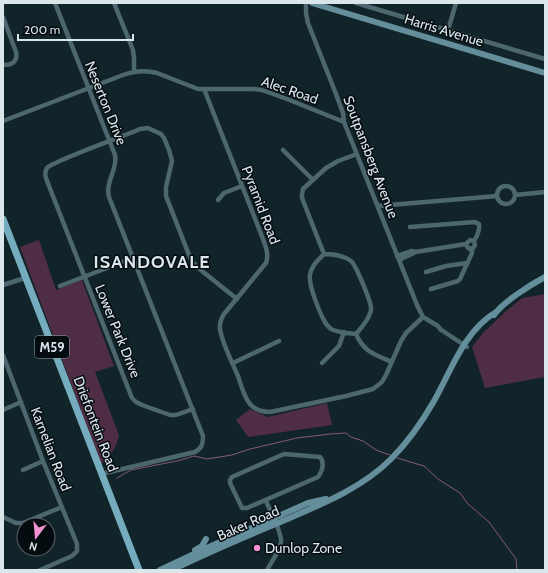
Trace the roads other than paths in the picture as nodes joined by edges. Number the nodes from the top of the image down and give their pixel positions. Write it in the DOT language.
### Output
graph roads {
  1 [pos="55,3"];
  2 [pos="114,3"];
  3 [pos="306,3"];
  4 [pos="312,3"];
  5 [pos="356,3"];
  6 [pos="456,3"];
  7 [pos="3,18"];
  8 [pos="448,30"];
  9 [pos="545,59"];
  10 [pos="3,65"];
  11 [pos="134,72"];
  12 [pos="545,73"];
  13 [pos="89,88"];
  14 [pos="204,90"];
  15 [pos="3,122"];
  16 [pos="344,122"];
  17 [pos="110,141"];
  18 [pos="283,150"];
  19 [pos="357,154"];
  20 [pos="313,180"];
  21 [pos="242,186"];
  22 [pos="545,192"];
  23 [pos="515,195"];
  24 [pos="497,196"];
  25 [pos="218,200"];
  26 [pos="378,206"];
  27 [pos="3,219"];
  28 [pos="410,227"];
  29 [pos="474,241"];
  30 [pos="466,244"];
  31 [pos="472,248"];
  32 [pos="324,254"];
  33 [pos="133,258"];
  34 [pos="398,258"];
  35 [pos="467,263"];
  36 [pos="426,272"];
  37 [pos="84,277"];
  38 [pos="545,277"];
  39 [pos="25,278"];
  40 [pos="3,285"];
  41 [pos="60,286"];
  42 [pos="431,289"];
  43 [pos="237,299"];
  44 [pos="424,317"];
  45 [pos="344,332"];
  46 [pos="356,334"];
  47 [pos="279,341"];
  48 [pos="465,346"];
  49 [pos="3,355"];
  50 [pos="392,362"];
  51 [pos="233,363"];
  52 [pos="322,363"];
  53 [pos="21,402"];
  54 [pos="193,409"];
  55 [pos="3,410"];
  56 [pos="43,461"];
  57 [pos="23,470"];
  58 [pos="101,474"];
  59 [pos="266,501"];
  60 [pos="62,507"];
  61 [pos="3,518"];
  62 [pos="275,521"];
  63 [pos="206,539"];
  64 [pos="179,561"];
  65 [pos="140,568"];
  66 [pos="40,570"];
  67 [pos="160,570"];
  68 [pos="172,570"];
  69 [pos="267,570"];
  1 -- 13 [label="street, Neserton Drive"];
  2 -- 11 [label="street"];
  3 -- 16 [label="street, Soutpansberg Avenue"];
  4 -- 12 [label="main road, Harris Avenue"];
  5 -- 8 [label="street"];
  6 -- 8 [label="street"];
  7 -- 10 [label="street"];
  8 -- 9 [label="street"];
  11 -- 13 [label="street"];
  11 -- 14 [label="street"];
  13 -- 15 [label="street"];
  13 -- 17 [label="street, Neserton Drive"];
  14 -- 16 [label="street, Alec Road"];
  14 -- 21 [label="street, Pyramid Road"];
  16 -- 19 [label="street, Soutpansberg Avenue"];
  17 -- 33 [label="street, Neserton Drive"];
  17 -- 37 [label="street, Lower Park Drive"];
  17 -- 43 [label="street"];
  18 -- 20 [label="street"];
  19 -- 20 [label="street"];
  19 -- 26 [label="street, Soutpansberg Avenue"];
  20 -- 32 [label="street"];
  21 -- 25 [label="street"];
  21 -- 43 [label="street, Pyramid Road"];
  22 -- 23 [label="street"];
  23 -- 24 [label="street"];
  23 -- 24 [label="street"];
  24 -- 26 [label="street"];
  26 -- 34 [label="street, Soutpansberg Avenue"];
  27 -- 39 [label="main road, Driefontein Road / M59"];
  28 -- 29 [label="street"];
  29 -- 30 [label="street"];
  29 -- 31 [label="street"];
  30 -- 31 [label="street"];
  30 -- 34 [label="street"];
  31 -- 35 [label="street"];
  32 -- 45 [label="street"];
  32 -- 46 [label="street"];
  33 -- 37 [label="street"];
  33 -- 54 [label="street, Neserton Drive"];
  34 -- 44 [label="street, Soutpansberg Avenue"];
  35 -- 36 [label="street"];
  35 -- 42 [label="street"];
  37 -- 41 [label="street"];
  37 -- 54 [label="street, Lower Park Drive"];
  38 -- 48 [label="main road, Baker Road"];
  39 -- 40 [label="street"];
  39 -- 58 [label="main road, Driefontein Road / M59"];
  43 -- 51 [label="street, Pyramid Road"];
  44 -- 48 [label="street"];
  44 -- 50 [label="street, Pyramid Road"];
  45 -- 46 [label="street"];
  45 -- 52 [label="street"];
  46 -- 50 [label="street"];
  47 -- 51 [label="street"];
  48 -- 62 [label="main road, Baker Road"];
  49 -- 53 [label="street, Karnelian Road"];
  50 -- 51 [label="street, Pyramid Road"];
  53 -- 55 [label="street"];
  53 -- 56 [label="street, Karnelian Road"];
  54 -- 58 [label="street, Neserton Drive"];
  56 -- 57 [label="street"];
  56 -- 60 [label="street, Karnelian Road"];
  58 -- 65 [label="main road, Driefontein Road / M59"];
  59 -- 59 [label="street"];
  59 -- 62 [label="street, Baker Road"];
  60 -- 61 [label="street"];
  60 -- 66 [label="street, Karnelian Road"];
  62 -- 64 [label="main road, Baker Road"];
  62 -- 68 [label="main road, Baker Road"];
  62 -- 69 [label="street"];
  63 -- 64 [label="main road"];
  64 -- 67 [label="main road, Baker Road"];
}
